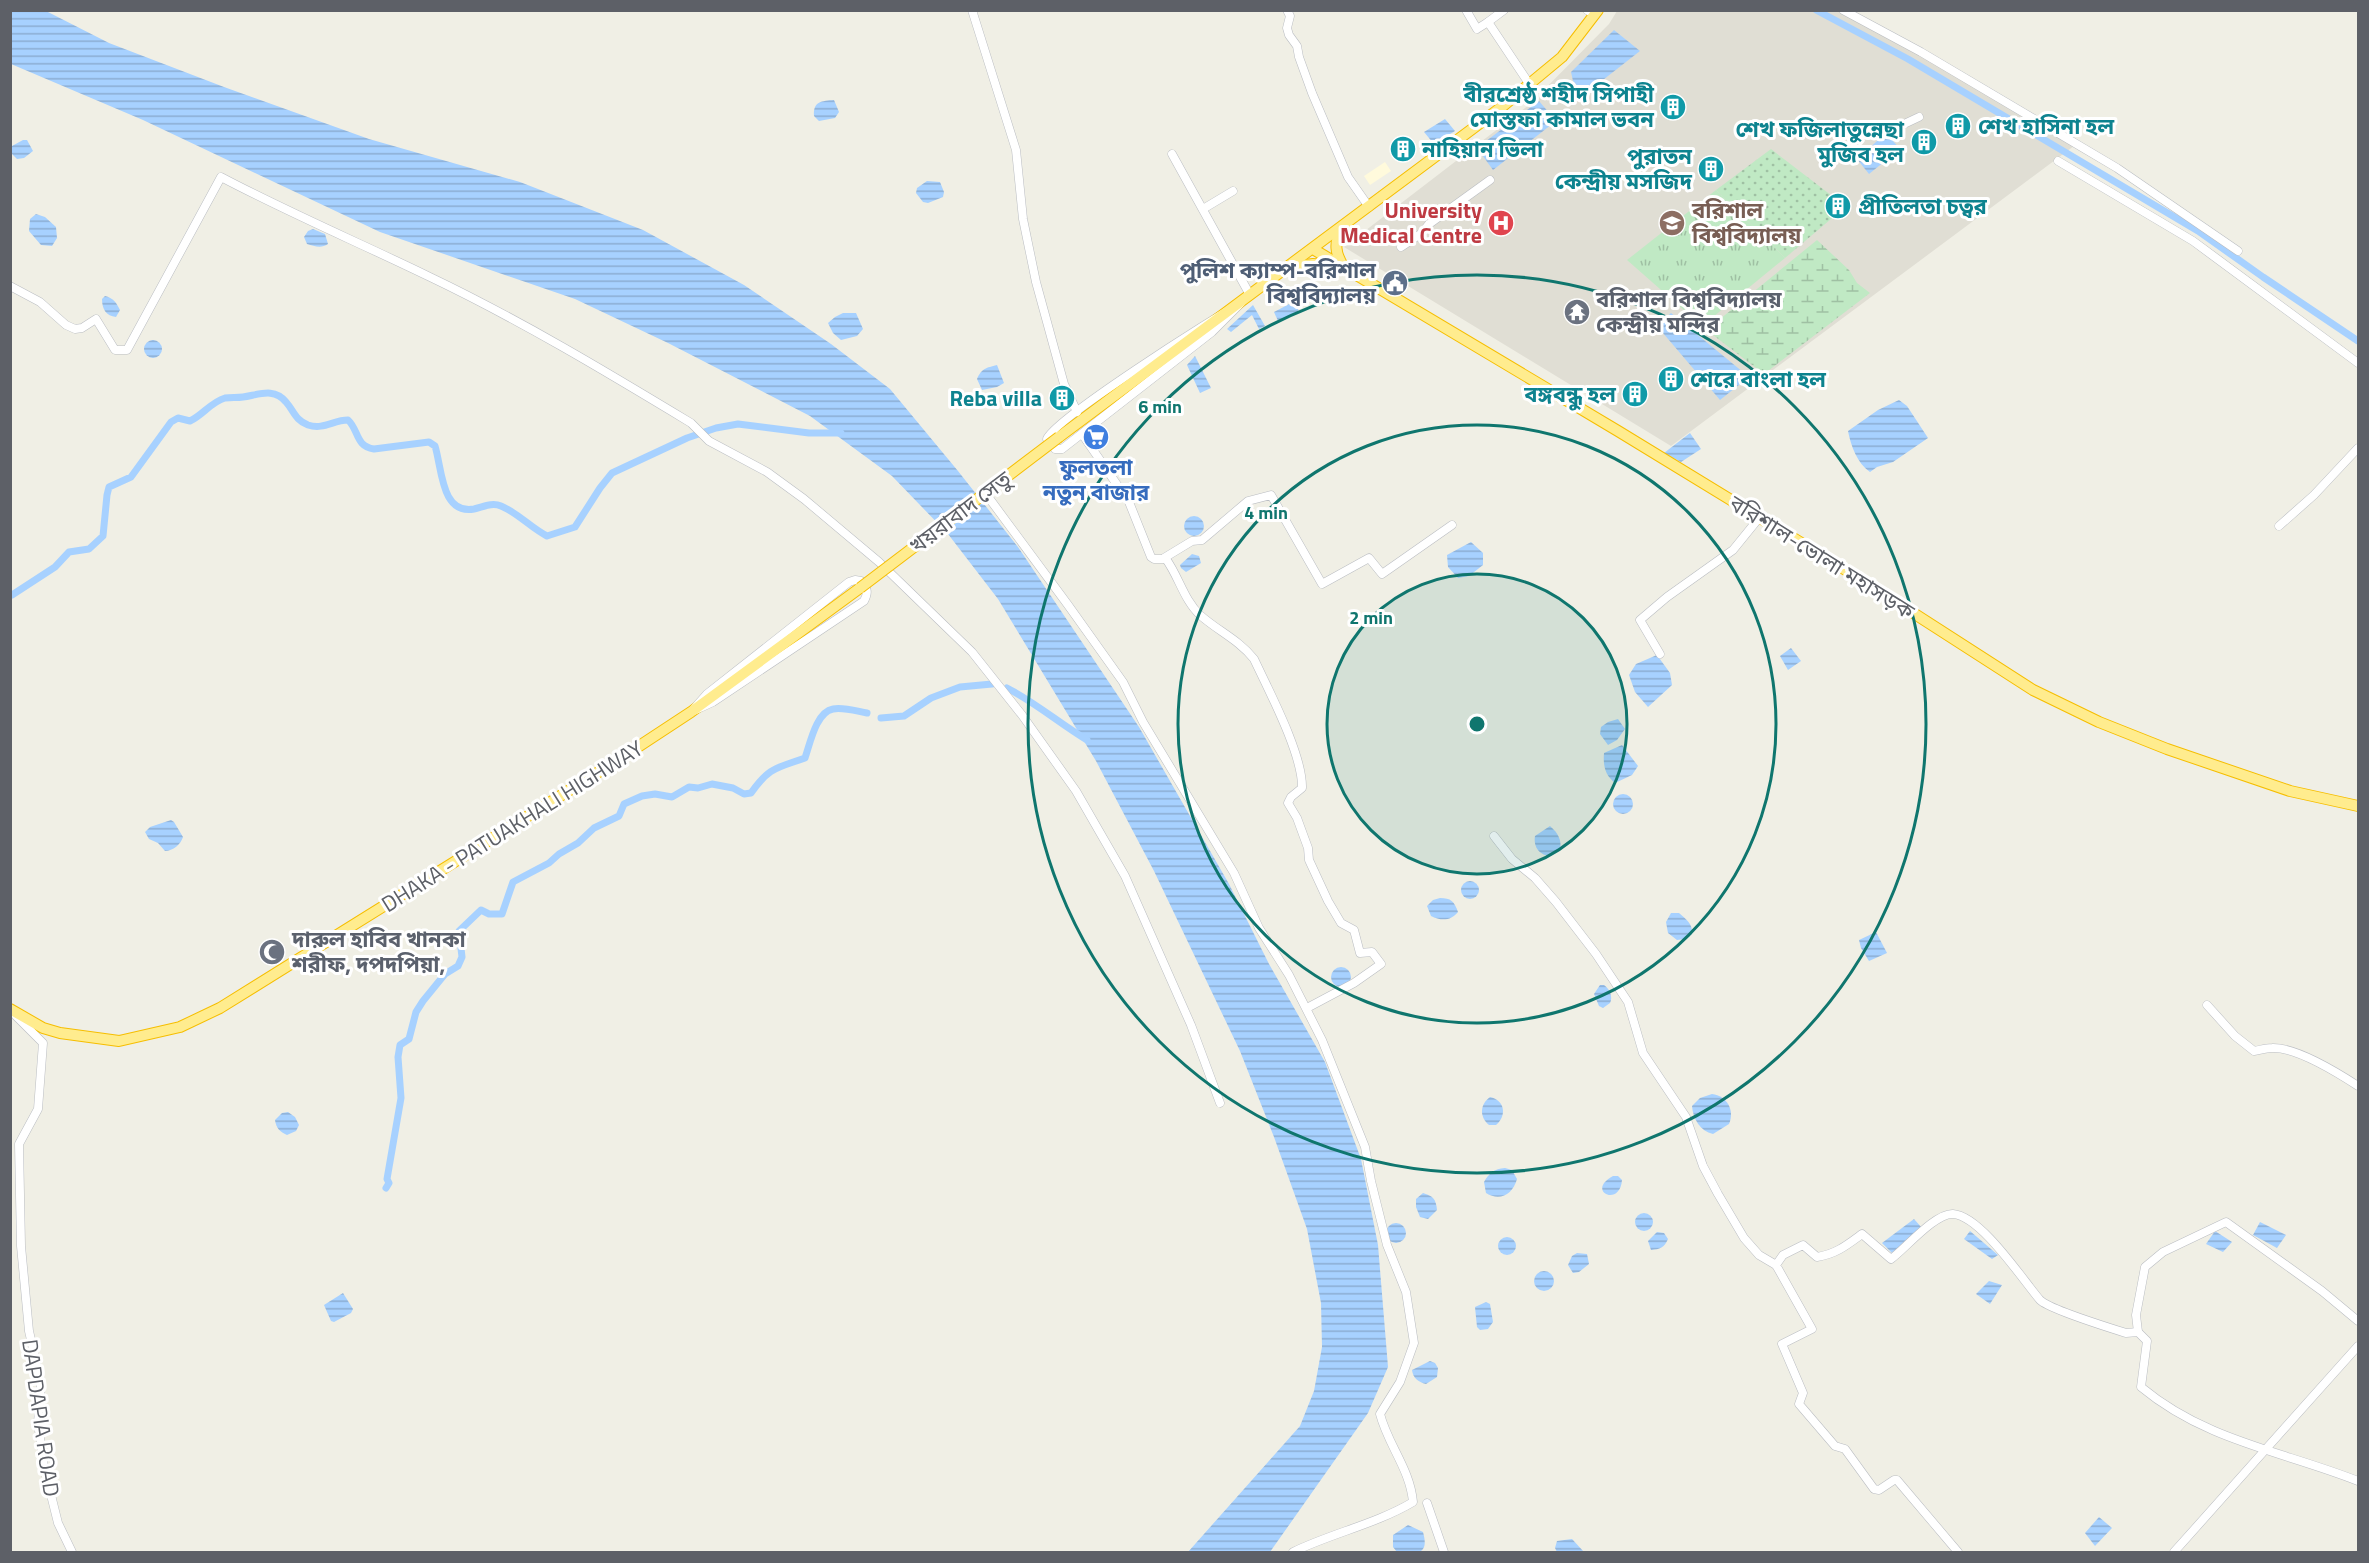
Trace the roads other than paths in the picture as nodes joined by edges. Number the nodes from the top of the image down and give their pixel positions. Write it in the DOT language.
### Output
graph roads {
  1 [pos="972,10"];
  2 [pos="1287,10"];
  3 [pos="1466,10"];
  4 [pos="1504,10"];
  5 [pos="1843,10"];
  6 [pos="1593,12"];
  7 [pos="1488,22"];
  8 [pos="1530,85"];
  9 [pos="1919,117"];
  10 [pos="1902,125"];
  11 [pos="1172,154"];
  12 [pos="2058,161"];
  13 [pos="1490,180"];
  14 [pos="1233,191"];
  15 [pos="1369,207"];
  16 [pos="1203,210"];
  17 [pos="1342,227"];
  18 [pos="1401,247"];
  19 [pos="1313,249"];
  20 [pos="2238,251"];
  21 [pos="1290,267"];
  22 [pos="1344,267"];
  23 [pos="10,286"];
  24 [pos="1246,299"];
  25 [pos="2358,363"];
  26 [pos="1077,412"];
  27 [pos="1082,434"];
  28 [pos="2358,448"];
  29 [pos="989,498"];
  30 [pos="1759,518"];
  31 [pos="1452,525"];
  32 [pos="2278,526"];
  33 [pos="1164,558"];
  34 [pos="860,588"];
  35 [pos="1660,654"];
  36 [pos="691,712"];
  37 [pos="2358,806"];
  38 [pos="1494,836"];
  39 [pos="2207,1005"];
  40 [pos="1307,1008"];
  41 [pos="10,1010"];
  42 [pos="2358,1086"];
  43 [pos="1220,1104"];
  44 [pos="1776,1265"];
  45 [pos="2358,1321"];
  46 [pos="2138,1332"];
  47 [pos="2358,1347"];
  48 [pos="2267,1449"];
  49 [pos="2358,1481"];
  50 [pos="1427,1503"];
  51 [pos="72,1552"];
  52 [pos="1293,1552"];
  53 [pos="1444,1552"];
  54 [pos="1958,1552"];
  55 [pos="2174,1552"];
  1 -- 26 [label="street"];
  2 -- 15 [label="street"];
  3 -- 7 [label="street"];
  4 -- 7 [label="street"];
  5 -- 20 [label="street"];
  6 -- 8 [label="highway"];
  7 -- 8 [label="street"];
  8 -- 15 [label="highway"];
  9 -- 10 [label="street"];
  11 -- 16 [label="street"];
  12 -- 25 [label="street"];
  13 -- 18 [label="street"];
  14 -- 16 [label="street"];
  15 -- 17 [label="highway"];
  16 -- 24 [label="street"];
  17 -- 19 [label="highway"];
  17 -- 22 [label="highway"];
  19 -- 21 [label="highway"];
  19 -- 22 [label="highway, বরিশাল-ভোলা মহাসড়ক"];
  21 -- 22 [label="highway"];
  21 -- 24 [label="highway"];
  22 -- 30 [label="highway, বরিশাল-ভোলা মহাসড়ক"];
  23 -- 43 [label="street"];
  24 -- 26 [label="street"];
  24 -- 27 [label="street"];
  24 -- 34 [label="highway, খয়রাবাদ সেতু, bridge"];
  26 -- 27 [label="street"];
  27 -- 33 [label="street"];
  28 -- 32 [label="street"];
  29 -- 40 [label="street"];
  30 -- 35 [label="street"];
  30 -- 37 [label="highway, বরিশাল-ভোলা মহাসড়ক"];
  31 -- 33 [label="street"];
  33 -- 40 [label="street"];
  34 -- 36 [label="highway, DHAKA - PATUAKHALI HIGHWAY"];
  36 -- 36 [label="street"];
  36 -- 41 [label="highway, DHAKA - PATUAKHALI HIGHWAY"];
  38 -- 44 [label="street"];
  39 -- 42 [label="street"];
  40 -- 52 [label="street"];
  41 -- 51 [label="street, DAPDAPIA ROAD"];
  44 -- 46 [label="street"];
  44 -- 54 [label="street"];
  45 -- 46 [label="street"];
  46 -- 48 [label="street"];
  47 -- 48 [label="street"];
  48 -- 49 [label="street"];
  48 -- 55 [label="street"];
  50 -- 53 [label="street"];
}
